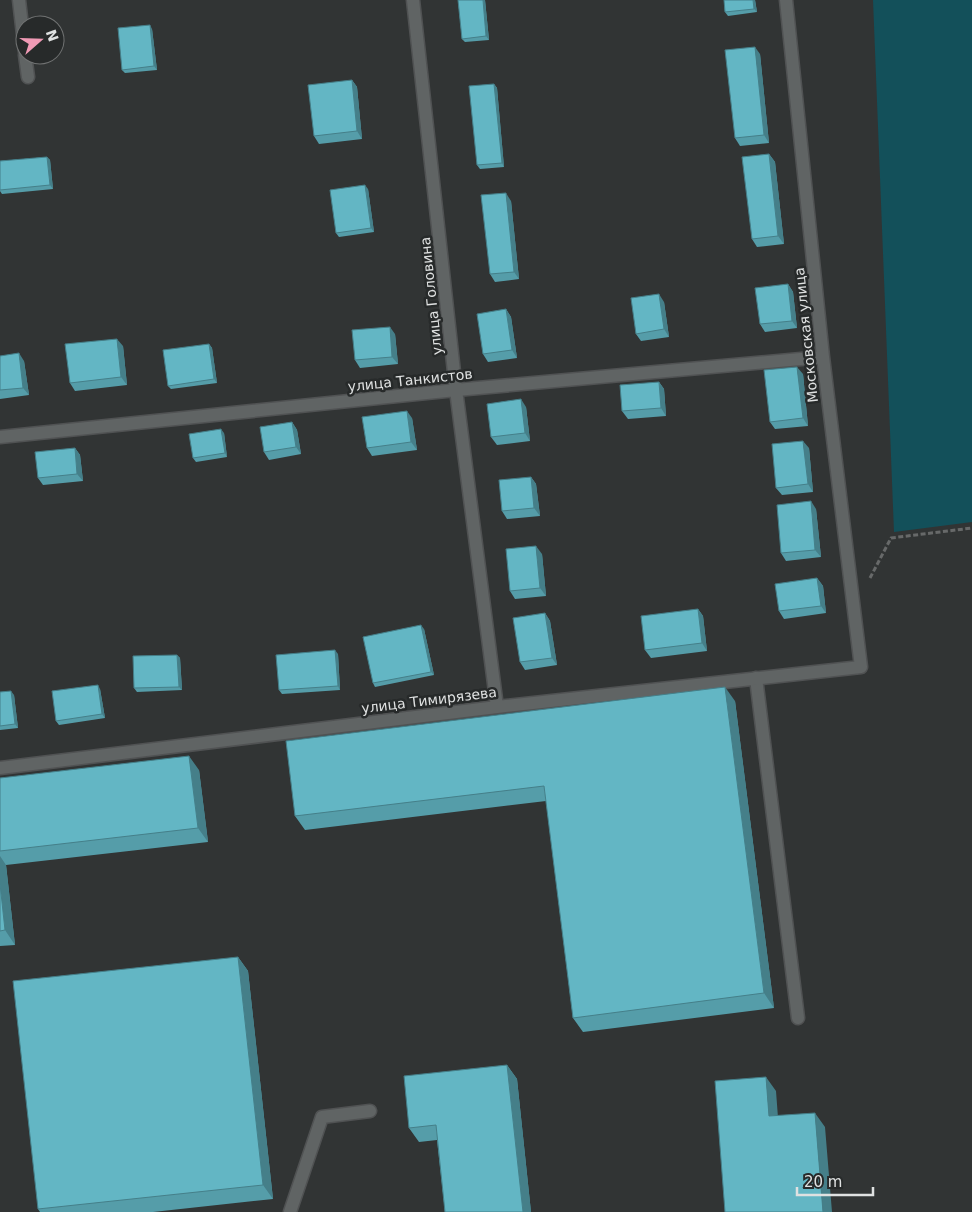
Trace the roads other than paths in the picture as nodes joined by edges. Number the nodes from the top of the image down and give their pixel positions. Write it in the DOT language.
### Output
graph roads {
  1 [pos="19,0"];
  2 [pos="413,0"];
  3 [pos="786,0"];
  4 [pos="21,15"];
  5 [pos="26,65"];
  6 [pos="28,77"];
  7 [pos="823,357"];
  8 [pos="456,390"];
  9 [pos="0,437"];
  10 [pos="861,667"];
  11 [pos="756,678"];
  12 [pos="497,707"];
  13 [pos="0,768"];
  14 [pos="798,1018"];
  15 [pos="370,1111"];
  16 [pos="290,1212"];
  1 -- 4 [label="street"];
  2 -- 8 [label="street, улица Головина"];
  3 -- 7 [label="street, Московская улица"];
  5 -- 6 [label="street"];
  7 -- 8 [label="street, улица Танкистов"];
  7 -- 10 [label="street, Московская улица"];
  8 -- 9 [label="street, улица Танкистов"];
  8 -- 12 [label="street, улица Головина"];
  10 -- 11 [label="street, улица Тимирязева"];
  11 -- 12 [label="street, улица Тимирязева"];
  11 -- 14 [label="street"];
  12 -- 13 [label="street, улица Тимирязева"];
  15 -- 16 [label="street"];
}
